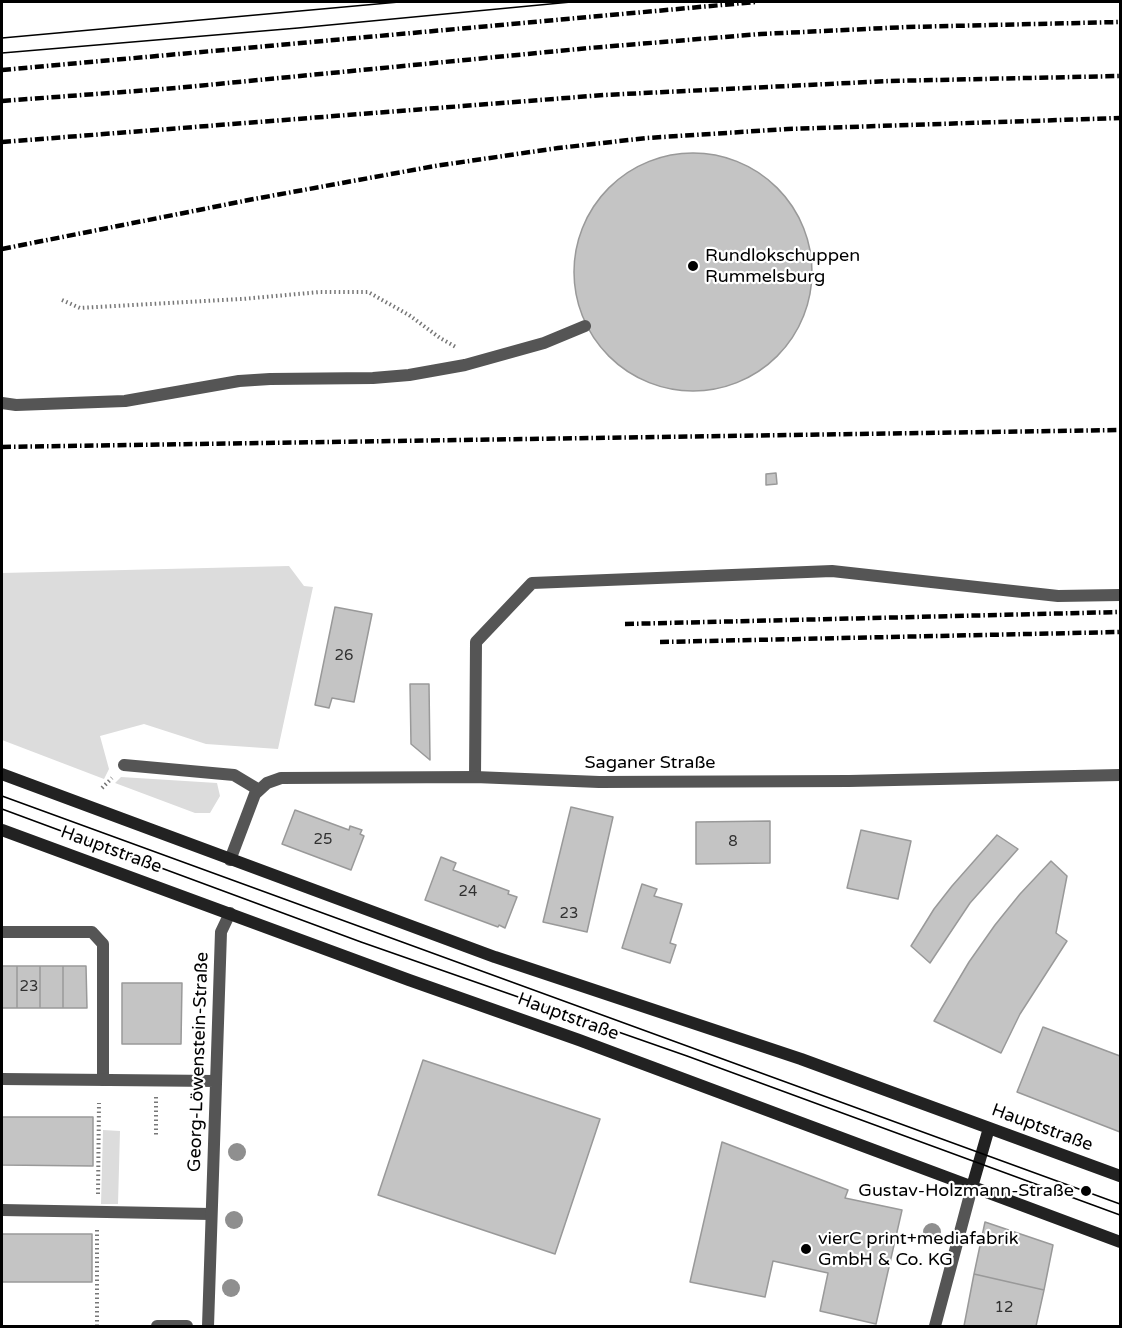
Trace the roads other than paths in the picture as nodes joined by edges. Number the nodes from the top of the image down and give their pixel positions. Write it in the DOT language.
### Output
graph roads {
  1 [pos="585,327"];
  2 [pos="2,403"];
  3 [pos="1120,595"];
  4 [pos="124,765"];
  5 [pos="2,774"];
  6 [pos="1120,775"];
  7 [pos="475,777"];
  8 [pos="259,790"];
  9 [pos="2,830"];
  10 [pos="230,860"];
  11 [pos="230,913"];
  12 [pos="2,932"];
  13 [pos="2,1079"];
  14 [pos="103,1080"];
  15 [pos="216,1081"];
  16 [pos="989,1128"];
  17 [pos="1120,1176"];
  18 [pos="972,1187"];
  19 [pos="2,1210"];
  20 [pos="211,1214"];
  21 [pos="1120,1242"];
  22 [pos="157,1326"];
  23 [pos="187,1326"];
  24 [pos="208,1326"];
  25 [pos="935,1326"];
  1 -- 2 [label="street"];
  3 -- 7 [label="street"];
  4 -- 8 [label="street"];
  5 -- 10 [label="main road, Hauptstraße"];
  6 -- 7 [label="street, Saganer Straße"];
  7 -- 8 [label="street, Saganer Straße"];
  8 -- 10 [label="street"];
  9 -- 11 [label="main road, Hauptstraße"];
  10 -- 16 [label="main road, Hauptstraße"];
  11 -- 15 [label="street, Georg-Löwenstein-Straße"];
  11 -- 18 [label="main road, Hauptstraße"];
  12 -- 14 [label="street"];
  13 -- 14 [label="street"];
  14 -- 15 [label="street"];
  15 -- 20 [label="street, Georg-Löwenstein-Straße"];
  16 -- 17 [label="main road, Hauptstraße"];
  16 -- 18 [label="main road"];
  18 -- 21 [label="main road, Hauptstraße"];
  18 -- 25 [label="street"];
  19 -- 20 [label="street"];
  20 -- 24 [label="street, Georg-Löwenstein-Straße"];
  22 -- 23 [label="street"];
}
